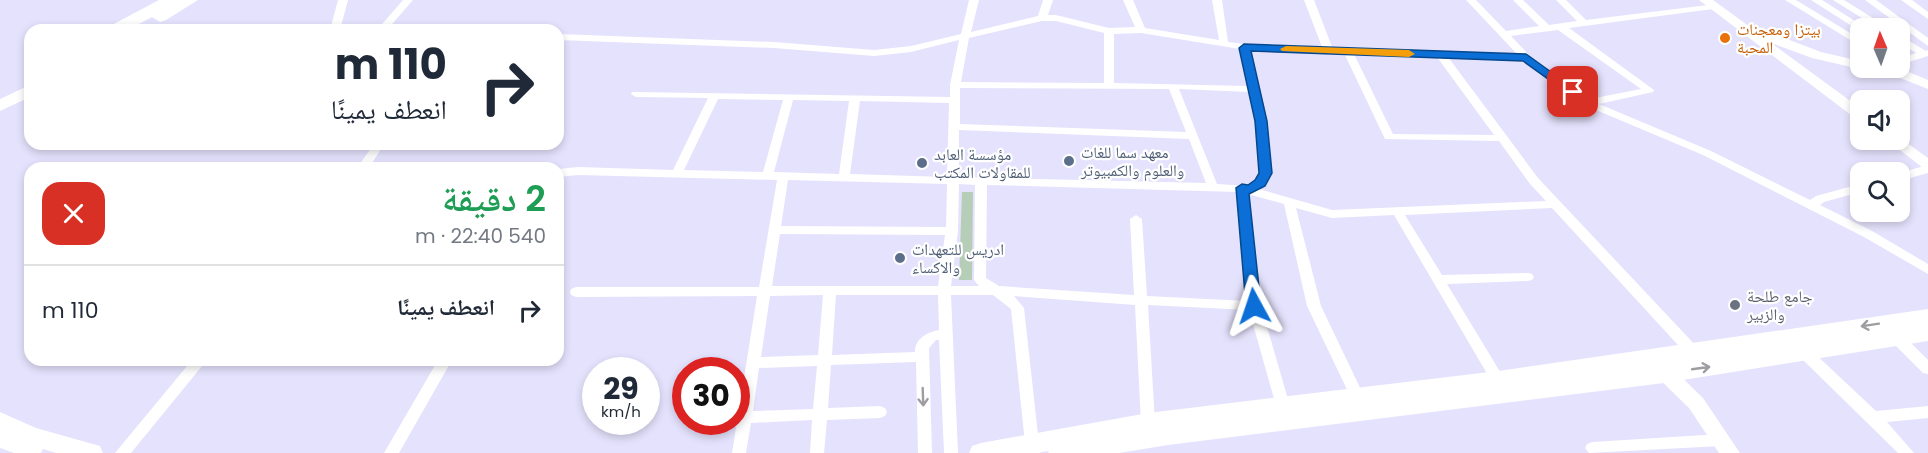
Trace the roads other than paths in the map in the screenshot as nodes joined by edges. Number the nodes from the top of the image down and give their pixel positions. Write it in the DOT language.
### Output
graph roads {
  1 [pos="171,0"];
  2 [pos="190,0"];
  3 [pos="343,0"];
  4 [pos="408,0"];
  5 [pos="974,0"];
  6 [pos="1048,0"];
  7 [pos="1128,0"];
  8 [pos="1217,0"];
  9 [pos="1310,0"];
  10 [pos="1471,0"];
  11 [pos="1518,0"];
  12 [pos="1561,0"];
  13 [pos="1790,0"];
  14 [pos="1816,0"];
  15 [pos="1838,0"];
  16 [pos="1870,0"];
  17 [pos="1906,0"];
  18 [pos="1711,2"];
  19 [pos="1928,15"];
  20 [pos="1042,18"];
  21 [pos="1868,18"];
  22 [pos="1850,21"];
  23 [pos="127,24"];
  24 [pos="147,24"];
  25 [pos="336,24"];
  26 [pos="387,24"];
  27 [pos="1586,24"];
  28 [pos="1561,27"];
  29 [pos="1547,29"];
  30 [pos="1141,30"];
  31 [pos="1109,31"];
  32 [pos="1504,34"];
  33 [pos="966,36"];
  34 [pos="564,37"];
  35 [pos="1850,37"];
  36 [pos="1761,38"];
  37 [pos="1224,44"];
  38 [pos="1928,44"];
  39 [pos="1910,45"];
  40 [pos="1244,48"];
  41 [pos="1328,51"];
  42 [pos="1348,51"];
  43 [pos="1926,54"];
  44 [pos="1441,55"];
  45 [pos="1786,56"];
  46 [pos="1526,57"];
  47 [pos="1910,59"];
  48 [pos="1850,63"];
  49 [pos="1910,76"];
  50 [pos="24,81"];
  51 [pos="955,85"];
  52 [pos="1928,85"];
  53 [pos="1110,86"];
  54 [pos="1173,86"];
  55 [pos="1253,89"];
  56 [pos="24,93"];
  57 [pos="636,94"];
  58 [pos="0,95"];
  59 [pos="714,96"];
  60 [pos="789,97"];
  61 [pos="855,98"];
  62 [pos="1850,99"];
  63 [pos="954,100"];
  64 [pos="1588,103"];
  65 [pos="0,106"];
  66 [pos="1850,107"];
  67 [pos="954,127"];
  68 [pos="1193,136"];
  69 [pos="1502,138"];
  70 [pos="1910,143"];
  71 [pos="1907,150"];
  72 [pos="1928,157"];
  73 [pos="1928,167"];
  74 [pos="564,172"];
  75 [pos="677,173"];
  76 [pos="1910,173"];
  77 [pos="768,175"];
  78 [pos="783,175"];
  79 [pos="844,177"];
  80 [pos="954,179"];
  81 [pos="981,180"];
  82 [pos="1213,187"];
  83 [pos="1246,189"];
  84 [pos="1850,191"];
  85 [pos="1289,201"];
  86 [pos="1556,204"];
  87 [pos="1810,206"];
  88 [pos="1397,211"];
  89 [pos="1136,219"];
  90 [pos="773,230"];
  91 [pos="952,231"];
  92 [pos="1928,270"];
  93 [pos="1528,277"];
  94 [pos="1439,280"];
  95 [pos="944,289"];
  96 [pos="996,290"];
  97 [pos="763,291"];
  98 [pos="830,291"];
  99 [pos="576,292"];
  100 [pos="1141,301"];
  101 [pos="1254,306"];
  102 [pos="1928,317"];
  103 [pos="1928,333"];
  104 [pos="946,334"];
  105 [pos="1897,338"];
  106 [pos="1694,352"];
  107 [pos="1805,353"];
  108 [pos="922,357"];
  109 [pos="824,361"];
  110 [pos="752,363"];
  111 [pos="195,366"];
  112 [pos="442,366"];
  113 [pos="1658,366"];
  114 [pos="1928,369"];
  115 [pos="750,376"];
  116 [pos="1502,387"];
  117 [pos="1357,396"];
  118 [pos="880,412"];
  119 [pos="1285,412"];
  120 [pos="1928,412"];
  121 [pos="820,414"];
  122 [pos="750,417"];
  123 [pos="1875,417"];
  124 [pos="0,422"];
  125 [pos="1148,423"];
  126 [pos="742,435"];
  127 [pos="0,438"];
  128 [pos="1725,447"];
  129 [pos="1032,448"];
  130 [pos="1592,448"];
  131 [pos="43,453"];
  132 [pos="91,453"];
  133 [pos="122,453"];
  134 [pos="392,453"];
  135 [pos="739,453"];
  136 [pos="818,453"];
  137 [pos="925,453"];
  138 [pos="951,453"];
  139 [pos="981,453"];
  140 [pos="1060,453"];
  141 [pos="1907,453"];
  1 -- 23 [label="highway"];
  2 -- 24 [label="highway"];
  3 -- 25 [label="street"];
  4 -- 26 [label="street"];
  5 -- 33 [label="street"];
  6 -- 20 [label="street"];
  7 -- 30 [label="street"];
  8 -- 37 [label="street"];
  9 -- 41 [label="street"];
  10 -- 32 [label="street"];
  11 -- 29 [label="street"];
  12 -- 27 [label="street"];
  13 -- 35 [label="street"];
  14 -- 22 [label="street"];
  15 -- 21 [label="street"];
  16 -- 38 [label="street"];
  17 -- 19 [label="street"];
  18 -- 27 [label="street"];
  18 -- 36 [label="street"];
  20 -- 31 [label="street"];
  20 -- 33 [label="street"];
  27 -- 28 [label="street"];
  28 -- 29 [label="street"];
  28 -- 64 [label="street"];
  29 -- 32 [label="street"];
  30 -- 31 [label="street"];
  30 -- 37 [label="street"];
  31 -- 53 [label="street"];
  32 -- 46 [label="street"];
  33 -- 34 [label="street"];
  33 -- 51 [label="street"];
  36 -- 45 [label="street"];
  36 -- 48 [label="street"];
  37 -- 40 [label="street"];
  39 -- 43 [label="street"];
  40 -- 41 [label="street"];
  40 -- 55 [label="street"];
  41 -- 42 [label="street"];
  42 -- 44 [label="street"];
  42 -- 69 [label="street"];
  43 -- 47 [label="street"];
  44 -- 46 [label="street"];
  44 -- 69 [label="street"];
  45 -- 62 [label="street"];
  45 -- 66 [label="street"];
  46 -- 64 [label="street"];
  49 -- 52 [label="street"];
  50 -- 58 [label="highway"];
  51 -- 53 [label="street"];
  51 -- 63 [label="street"];
  53 -- 54 [label="street"];
  54 -- 55 [label="street"];
  54 -- 68 [label="street"];
  55 -- 83 [label="street"];
  56 -- 65 [label="highway"];
  57 -- 59 [label="street"];
  59 -- 60 [label="street"];
  59 -- 75 [label="street"];
  60 -- 61 [label="street"];
  60 -- 77 [label="street"];
  61 -- 63 [label="street"];
  61 -- 79 [label="street"];
  63 -- 67 [label="street"];
  64 -- 87 [label="street"];
  67 -- 68 [label="street"];
  67 -- 80 [label="street"];
  68 -- 82 [label="street"];
  69 -- 86 [label="street"];
  70 -- 72 [label="street"];
  71 -- 73 [label="street"];
  73 -- 76 [label="street"];
  74 -- 75 [label="street"];
  75 -- 77 [label="street"];
  77 -- 78 [label="street"];
  78 -- 79 [label="street"];
  78 -- 90 [label="street"];
  79 -- 80 [label="street"];
  80 -- 81 [label="street"];
  80 -- 91 [label="street"];
  81 -- 82 [label="street"];
  81 -- 96 [label="street"];
  82 -- 83 [label="street"];
  83 -- 85 [label="street"];
  83 -- 101 [label="street"];
  84 -- 87 [label="street"];
  85 -- 88 [label="street"];
  85 -- 117 [label="street"];
  86 -- 88 [label="street"];
  86 -- 106 [label="street"];
  87 -- 92 [label="street"];
  88 -- 94 [label="street"];
  89 -- 100 [label="street"];
  90 -- 91 [label="street"];
  90 -- 97 [label="street"];
  91 -- 95 [label="street"];
  93 -- 94 [label="street"];
  94 -- 116 [label="street"];
  95 -- 96 [label="street"];
  95 -- 98 [label="street"];
  95 -- 104 [label="street"];
  96 -- 100 [label="street"];
  96 -- 129 [label="street"];
  97 -- 98 [label="street"];
  97 -- 99 [label="street"];
  97 -- 110 [label="street"];
  98 -- 109 [label="street"];
  100 -- 101 [label="street"];
  100 -- 125 [label="street"];
  101 -- 119 [label="street"];
  102 -- 106 [label="main road, one-way"];
  103 -- 105 [label="main road"];
  104 -- 108 [label="street"];
  104 -- 138 [label="street"];
  105 -- 107 [label="main road"];
  105 -- 114 [label="street"];
  106 -- 113 [label="main road"];
  113 -- 107 [label="main road, one-way"];
  107 -- 123 [label="street"];
  108 -- 109 [label="street"];
  108 -- 137 [label="street, one-way"];
  109 -- 110 [label="street"];
  109 -- 121 [label="street"];
  110 -- 115 [label="street"];
  111 -- 133 [label="street"];
  112 -- 134 [label="street"];
  113 -- 116 [label="main road"];
  113 -- 128 [label="street"];
  116 -- 117 [label="main road"];
  116 -- 119 [label="main road"];
  117 -- 119 [label="main road"];
  118 -- 121 [label="street"];
  119 -- 125 [label="main road"];
  119 -- 140 [label="main road"];
  120 -- 123 [label="street"];
  121 -- 122 [label="street"];
  121 -- 136 [label="street"];
  123 -- 141 [label="street"];
  124 -- 132 [label="main road"];
  125 -- 129 [label="main road"];
  126 -- 135 [label="street"];
  127 -- 131 [label="main road"];
  128 -- 130 [label="street"];
  129 -- 139 [label="main road"];
}
